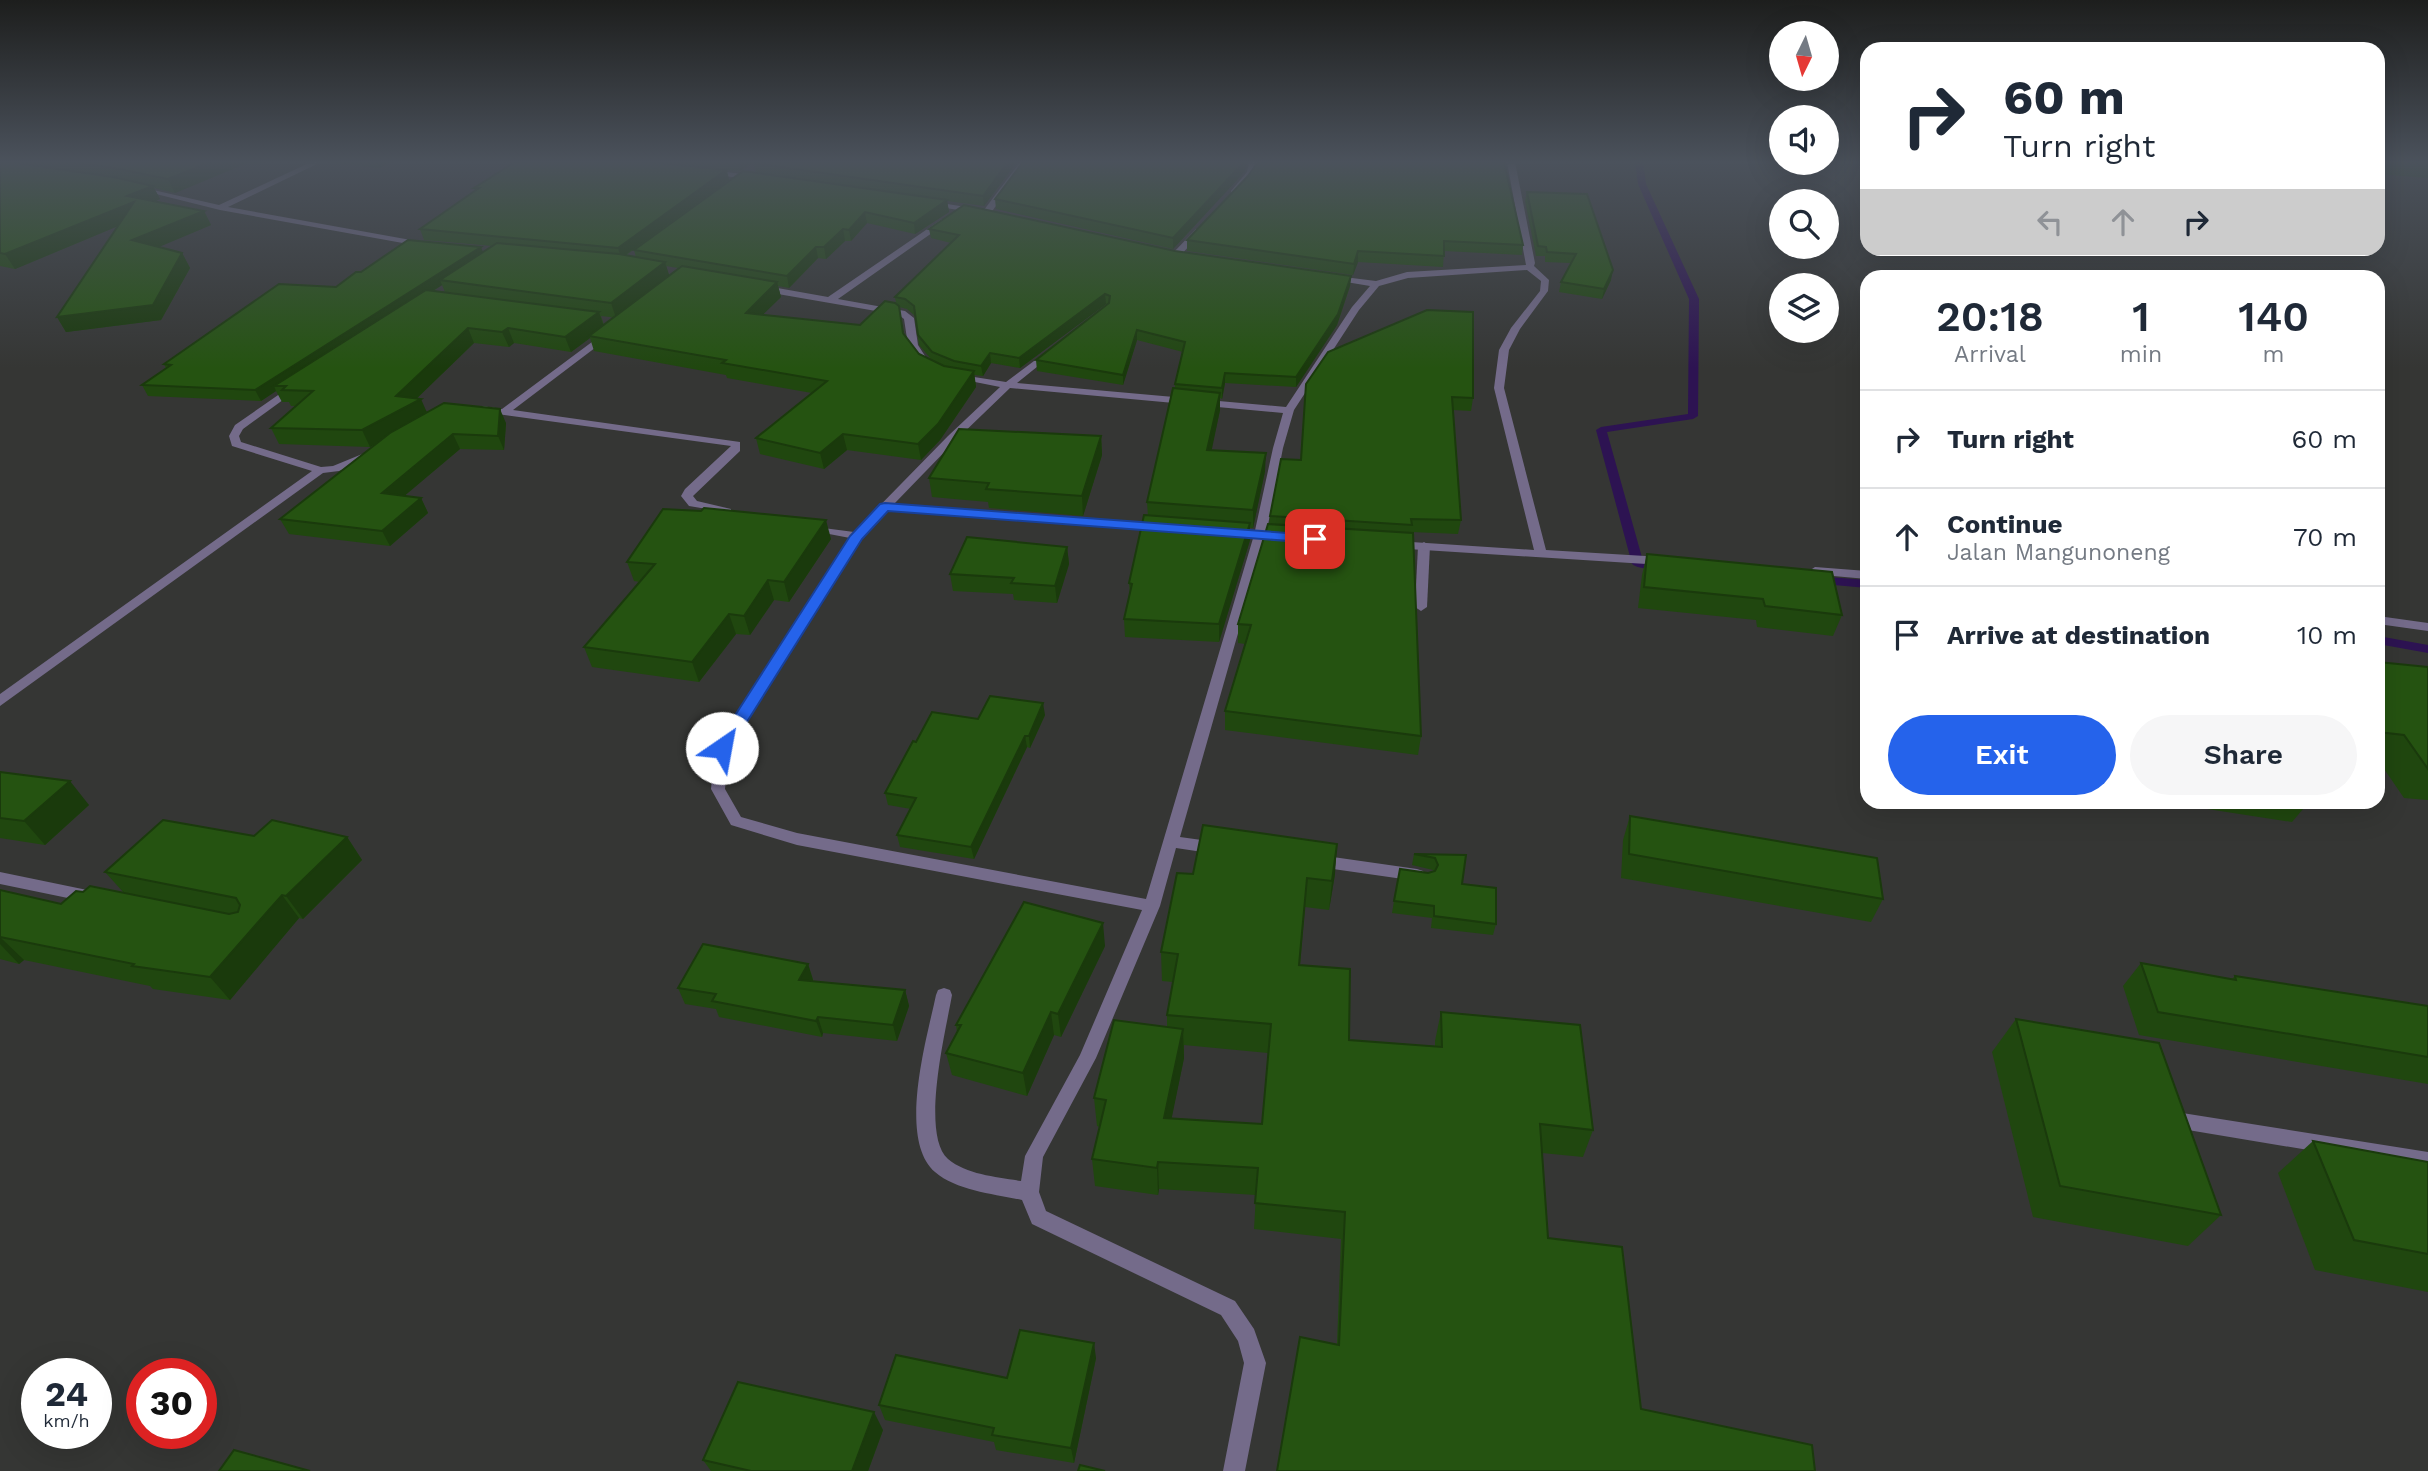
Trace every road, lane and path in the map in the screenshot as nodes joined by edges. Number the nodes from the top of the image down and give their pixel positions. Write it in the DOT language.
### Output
graph roads {
  1 [pos="347,231"];
  2 [pos="931,231"];
  3 [pos="1199,231"];
  4 [pos="1525,231"];
  5 [pos="438,247"];
  6 [pos="1165,253"];
  7 [pos="1176,256"];
  8 [pos="1188,257"];
  9 [pos="1529,267"];
  10 [pos="1325,276"];
  11 [pos="1376,284"];
  12 [pos="750,286"];
  13 [pos="830,300"];
  14 [pos="621,324"];
  15 [pos="1058,346"];
  16 [pos="932,367"];
  17 [pos="948,373"];
  18 [pos="305,380"];
  19 [pos="1008,385"];
  20 [pos="463,407"];
  21 [pos="1289,410"];
  22 [pos="504,412"];
  23 [pos="381,449"];
  24 [pos="320,470"];
  25 [pos="885,507"];
  26 [pos="740,514"];
  27 [pos="805,526"];
  28 [pos="1177,529"];
  29 [pos="857,536"];
  30 [pos="1383,544"];
  31 [pos="1424,547"];
  32 [pos="1541,555"];
  33 [pos="1676,562"];
  34 [pos="1799,570"];
  35 [pos="1860,574"];
  36 [pos="1421,607"];
  37 [pos="2385,621"];
  38 [pos="2428,627"];
  39 [pos="0,701"];
  40 [pos="1172,842"];
  41 [pos="1236,850"];
  42 [pos="1301,859"];
  43 [pos="1426,876"];
  44 [pos="0,878"];
  45 [pos="104,900"];
  46 [pos="1152,906"];
  47 [pos="944,995"];
  48 [pos="2176,1120"];
  49 [pos="2428,1161"];
  50 [pos="1029,1192"];
  51 [pos="1234,1471"];
  1 -- 5 [label="street"];
  2 -- 13 [label="street"];
  3 -- 7 [label="street"];
  4 -- 9 [label="street"];
  6 -- 7 [label="street"];
  7 -- 8 [label="street"];
  9 -- 11 [label="street"];
  9 -- 32 [label="street"];
  10 -- 11 [label="street"];
  11 -- 21 [label="street"];
  12 -- 13 [label="street"];
  13 -- 16 [label="street"];
  14 -- 22 [label="street"];
  15 -- 19 [label="street"];
  17 -- 19 [label="street"];
  18 -- 24 [label="street"];
  19 -- 21 [label="street"];
  19 -- 25 [label="street"];
  20 -- 22 [label="street"];
  21 -- 40 [label="street"];
  22 -- 26 [label="street"];
  23 -- 24 [label="street"];
  24 -- 39 [label="street"];
  25 -- 28 [label="street"];
  25 -- 29 [label="street"];
  27 -- 29 [label="street"];
  29 -- 46 [label="street"];
  30 -- 31 [label="street"];
  31 -- 32 [label="street"];
  31 -- 36 [label="street"];
  32 -- 33 [label="street"];
  34 -- 35 [label="street"];
  37 -- 38 [label="street"];
  40 -- 41 [label="street"];
  40 -- 46 [label="street"];
  42 -- 43 [label="street"];
  44 -- 45 [label="street"];
  46 -- 50 [label="street"];
  47 -- 50 [label="street"];
  48 -- 49 [label="street"];
  50 -- 51 [label="street"];
}
